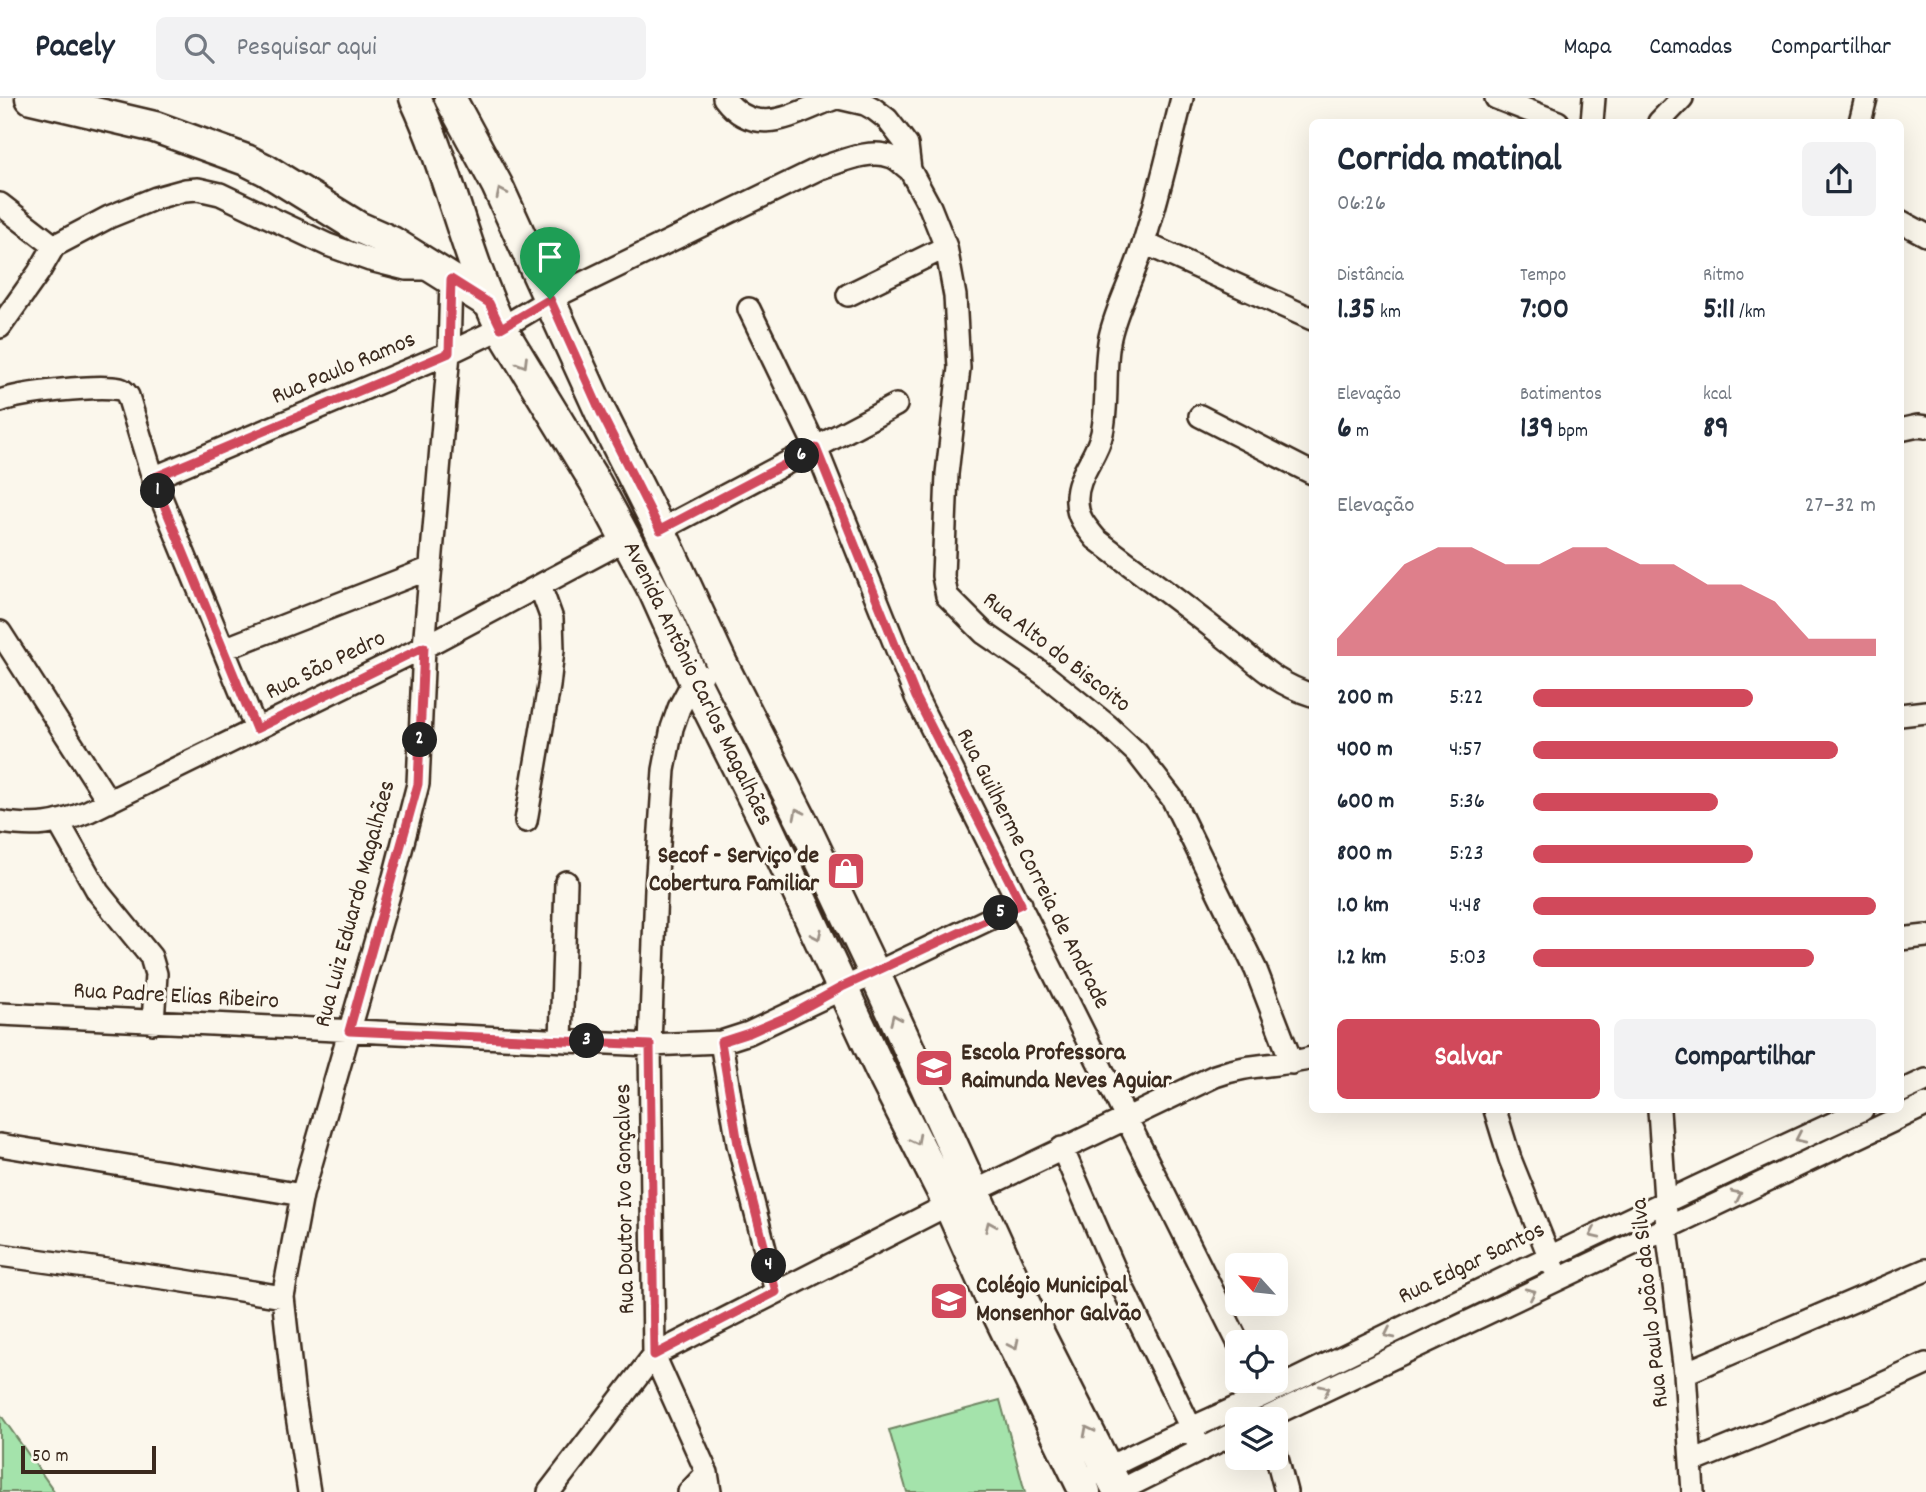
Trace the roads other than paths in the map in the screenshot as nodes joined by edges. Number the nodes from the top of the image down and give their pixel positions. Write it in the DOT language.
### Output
graph roads {
  1 [pos="31,98"];
  2 [pos="115,98"];
  3 [pos="724,98"];
  4 [pos="837,98"];
  5 [pos="1182,98"];
  6 [pos="1496,98"];
  7 [pos="1594,98"];
  8 [pos="1682,98"];
  9 [pos="1866,98"];
  10 [pos="450,99"];
  11 [pos="418,105"];
  12 [pos="1550,119"];
  13 [pos="1592,119"];
  14 [pos="1663,119"];
  15 [pos="1861,119"];
  16 [pos="910,170"];
  17 [pos="0,204"];
  18 [pos="1904,222"];
  19 [pos="1926,235"];
  20 [pos="392,242"];
  21 [pos="1144,243"];
  22 [pos="54,246"];
  23 [pos="946,247"];
  24 [pos="442,274"];
  25 [pos="848,295"];
  26 [pos="550,299"];
  27 [pos="749,309"];
  28 [pos="495,316"];
  29 [pos="1309,318"];
  30 [pos="0,327"];
  31 [pos="449,353"];
  32 [pos="0,401"];
  33 [pos="896,405"];
  34 [pos="1200,416"];
  35 [pos="1926,428"];
  36 [pos="1904,429"];
  37 [pos="816,448"];
  38 [pos="1309,471"];
  39 [pos="153,478"];
  40 [pos="660,530"];
  41 [pos="627,539"];
  42 [pos="430,568"];
  43 [pos="540,586"];
  44 [pos="0,632"];
  45 [pos="424,647"];
  46 [pos="224,649"];
  47 [pos="722,664"];
  48 [pos="694,680"];
  49 [pos="1309,694"];
  50 [pos="1926,712"];
  51 [pos="1904,715"];
  52 [pos="256,729"];
  53 [pos="109,802"];
  54 [pos="526,821"];
  55 [pos="0,822"];
  56 [pos="59,823"];
  57 [pos="566,882"];
  58 [pos="1021,904"];
  59 [pos="1926,936"];
  60 [pos="1904,939"];
  61 [pos="874,972"];
  62 [pos="842,987"];
  63 [pos="0,1014"];
  64 [pos="153,1023"];
  65 [pos="349,1031"];
  66 [pos="561,1040"];
  67 [pos="721,1042"];
  68 [pos="650,1045"];
  69 [pos="1302,1060"];
  70 [pos="1926,1080"];
  71 [pos="1904,1090"];
  72 [pos="1926,1105"];
  73 [pos="1496,1113"];
  74 [pos="1659,1113"];
  75 [pos="1856,1113"];
  76 [pos="1858,1113"];
  77 [pos="1127,1118"];
  78 [pos="1863,1135"];
  79 [pos="0,1145"];
  80 [pos="1062,1148"];
  81 [pos="302,1195"];
  82 [pos="962,1198"];
  83 [pos="1666,1200"];
  84 [pos="1667,1229"];
  85 [pos="0,1255"];
  86 [pos="1549,1255"];
  87 [pos="1926,1270"];
  88 [pos="1559,1280"];
  89 [pos="776,1292"];
  90 [pos="283,1297"];
  91 [pos="1232,1330"];
  92 [pos="654,1355"];
  93 [pos="1926,1364"];
  94 [pos="1685,1373"];
  95 [pos="1288,1375"];
  96 [pos="1251,1393"];
  97 [pos="1288,1408"];
  98 [pos="1191,1428"];
  99 [pos="1225,1438"];
  100 [pos="1202,1449"];
  101 [pos="1692,1462"];
  102 [pos="1280,1470"];
  103 [pos="708,1482"];
  104 [pos="1105,1487"];
  105 [pos="309,1492"];
  106 [pos="549,1492"];
  107 [pos="689,1492"];
  108 [pos="1286,1492"];
  109 [pos="1693,1492"];
  1 -- 20 [label="main road, Avenida Antônio Carlos Magalhães"];
  2 -- 20 [label="main road, Avenida Antônio Carlos Magalhães"];
  3 -- 4 [label="street"];
  4 -- 16 [label="street, Rua Alto do Biscoito"];
  5 -- 21 [label="street"];
  6 -- 12 [label="street"];
  7 -- 13 [label="street"];
  8 -- 14 [label="street"];
  9 -- 15 [label="street"];
  10 -- 11 [label="main road"];
  26 -- 10 [label="main road, Avenida Antônio Carlos Magalhães, one-way"];
  11 -- 28 [label="main road, Avenida Antônio Carlos Magalhães"];
  16 -- 23 [label="street, Rua Alto do Biscoito"];
  16 -- 26 [label="street, Rua Paulo Ramos"];
  17 -- 22 [label="street"];
  18 -- 19 [label="street"];
  20 -- 24 [label="main road, Avenida Antônio Carlos Magalhães"];
  21 -- 29 [label="street"];
  21 -- 49 [label="street"];
  22 -- 24 [label="street"];
  22 -- 30 [label="street"];
  23 -- 25 [label="street"];
  23 -- 69 [label="street, Rua Alto do Biscoito"];
  24 -- 28 [label="main road, Avenida Antônio Carlos Magalhães"];
  24 -- 31 [label="street, Rua Luiz Eduardo Magalhães"];
  26 -- 28 [label="street, Rua Paulo Ramos"];
  26 -- 40 [label="main road, Avenida Antônio Carlos Magalhães"];
  27 -- 37 [label="street, Rua Guilherme Correia de Andrade"];
  28 -- 31 [label="street, Rua Paulo Ramos"];
  28 -- 41 [label="main road, Avenida Antônio Carlos Magalhães, one-way"];
  31 -- 39 [label="street, Rua Paulo Ramos"];
  31 -- 42 [label="street, Rua Luiz Eduardo Magalhães"];
  32 -- 39 [label="street"];
  33 -- 37 [label="street"];
  34 -- 38 [label="street"];
  35 -- 36 [label="street"];
  37 -- 40 [label="street"];
  37 -- 58 [label="street, Rua Guilherme Correia de Andrade"];
  39 -- 46 [label="street"];
  40 -- 47 [label="main road, Avenida Antônio Carlos Magalhães"];
  41 -- 43 [label="street, Rua São Pedro"];
  41 -- 48 [label="main road, Avenida Antônio Carlos Magalhães"];
  42 -- 45 [label="street, Rua Luiz Eduardo Magalhães"];
  42 -- 46 [label="street"];
  43 -- 45 [label="street, Rua São Pedro"];
  43 -- 54 [label="street"];
  44 -- 53 [label="street"];
  45 -- 52 [label="street, Rua São Pedro"];
  45 -- 65 [label="street, Rua Luiz Eduardo Magalhães"];
  46 -- 52 [label="street"];
  47 -- 48 [label="street"];
  61 -- 47 [label="main road, Avenida Antônio Carlos Magalhães, one-way"];
  48 -- 62 [label="main road, Avenida Antônio Carlos Magalhães, one-way"];
  48 -- 68 [label="street, Rua Doutor Ivo Gonçalves"];
  50 -- 51 [label="street"];
  52 -- 53 [label="street, Rua São Pedro"];
  53 -- 56 [label="street, Rua São Pedro"];
  55 -- 56 [label="street, Rua São Pedro"];
  56 -- 64 [label="street"];
  57 -- 66 [label="street"];
  58 -- 61 [label="street, Rua Padre Elias Ribeiro"];
  58 -- 77 [label="street, Rua Guilherme Correia de Andrade"];
  59 -- 60 [label="street"];
  61 -- 62 [label="street, Rua Padre Elias Ribeiro"];
  82 -- 61 [label="main road, Avenida Antônio Carlos Magalhães, one-way"];
  62 -- 67 [label="street, Rua Padre Elias Ribeiro"];
  62 -- 82 [label="main road, Avenida Antônio Carlos Magalhães, one-way"];
  63 -- 64 [label="street, Rua Padre Elias Ribeiro"];
  64 -- 65 [label="street, Rua Padre Elias Ribeiro"];
  65 -- 66 [label="street, Rua Padre Elias Ribeiro"];
  65 -- 81 [label="street, Rua Luiz Eduardo Magalhães"];
  66 -- 68 [label="street, Rua Padre Elias Ribeiro"];
  67 -- 68 [label="street, Rua Padre Elias Ribeiro"];
  67 -- 89 [label="street"];
  68 -- 92 [label="street, Rua Doutor Ivo Gonçalves"];
  69 -- 77 [label="street"];
  70 -- 71 [label="street"];
  72 -- 78 [label="street, Rua Edgar Santos"];
  73 -- 86 [label="street"];
  74 -- 83 [label="street, Rua Paulo João da Silva"];
  75 -- 83 [label="street, Rua Edgar Santos, one-way"];
  76 -- 78 [label="street"];
  77 -- 80 [label="street"];
  77 -- 91 [label="street, Rua Guilherme Correia de Andrade"];
  84 -- 78 [label="street, Rua Edgar Santos, one-way"];
  79 -- 81 [label="street"];
  80 -- 82 [label="street"];
  80 -- 98 [label="street"];
  81 -- 90 [label="street, Rua Luiz Eduardo Magalhães"];
  82 -- 89 [label="street"];
  82 -- 104 [label="main road, Avenida Antônio Carlos Magalhães"];
  83 -- 84 [label="street, Rua Paulo João da Silva"];
  83 -- 86 [label="street, Rua Edgar Santos, one-way"];
  84 -- 88 [label="street, Rua Edgar Santos"];
  84 -- 94 [label="street, Rua Paulo João da Silva"];
  85 -- 90 [label="street"];
  86 -- 88 [label="street"];
  86 -- 95 [label="street, Rua Edgar Santos, one-way"];
  87 -- 94 [label="street"];
  97 -- 88 [label="street, Rua Edgar Santos, one-way"];
  89 -- 92 [label="street"];
  90 -- 105 [label="street, Rua Luiz Eduardo Magalhães"];
  92 -- 103 [label="street, Rua Doutor Ivo Gonçalves"];
  92 -- 106 [label="street"];
  93 -- 101 [label="street"];
  94 -- 101 [label="street, Rua Paulo João da Silva"];
  96 -- 98 [label="street, Rua Edgar Santos"];
  98 -- 100 [label="street"];
  98 -- 104 [label="street, Rua Edgar Santos"];
  99 -- 100 [label="street"];
  100 -- 104 [label="street"];
  101 -- 109 [label="street, Rua Paulo João da Silva"];
  102 -- 108 [label="street"];
  103 -- 107 [label="street"];
}
